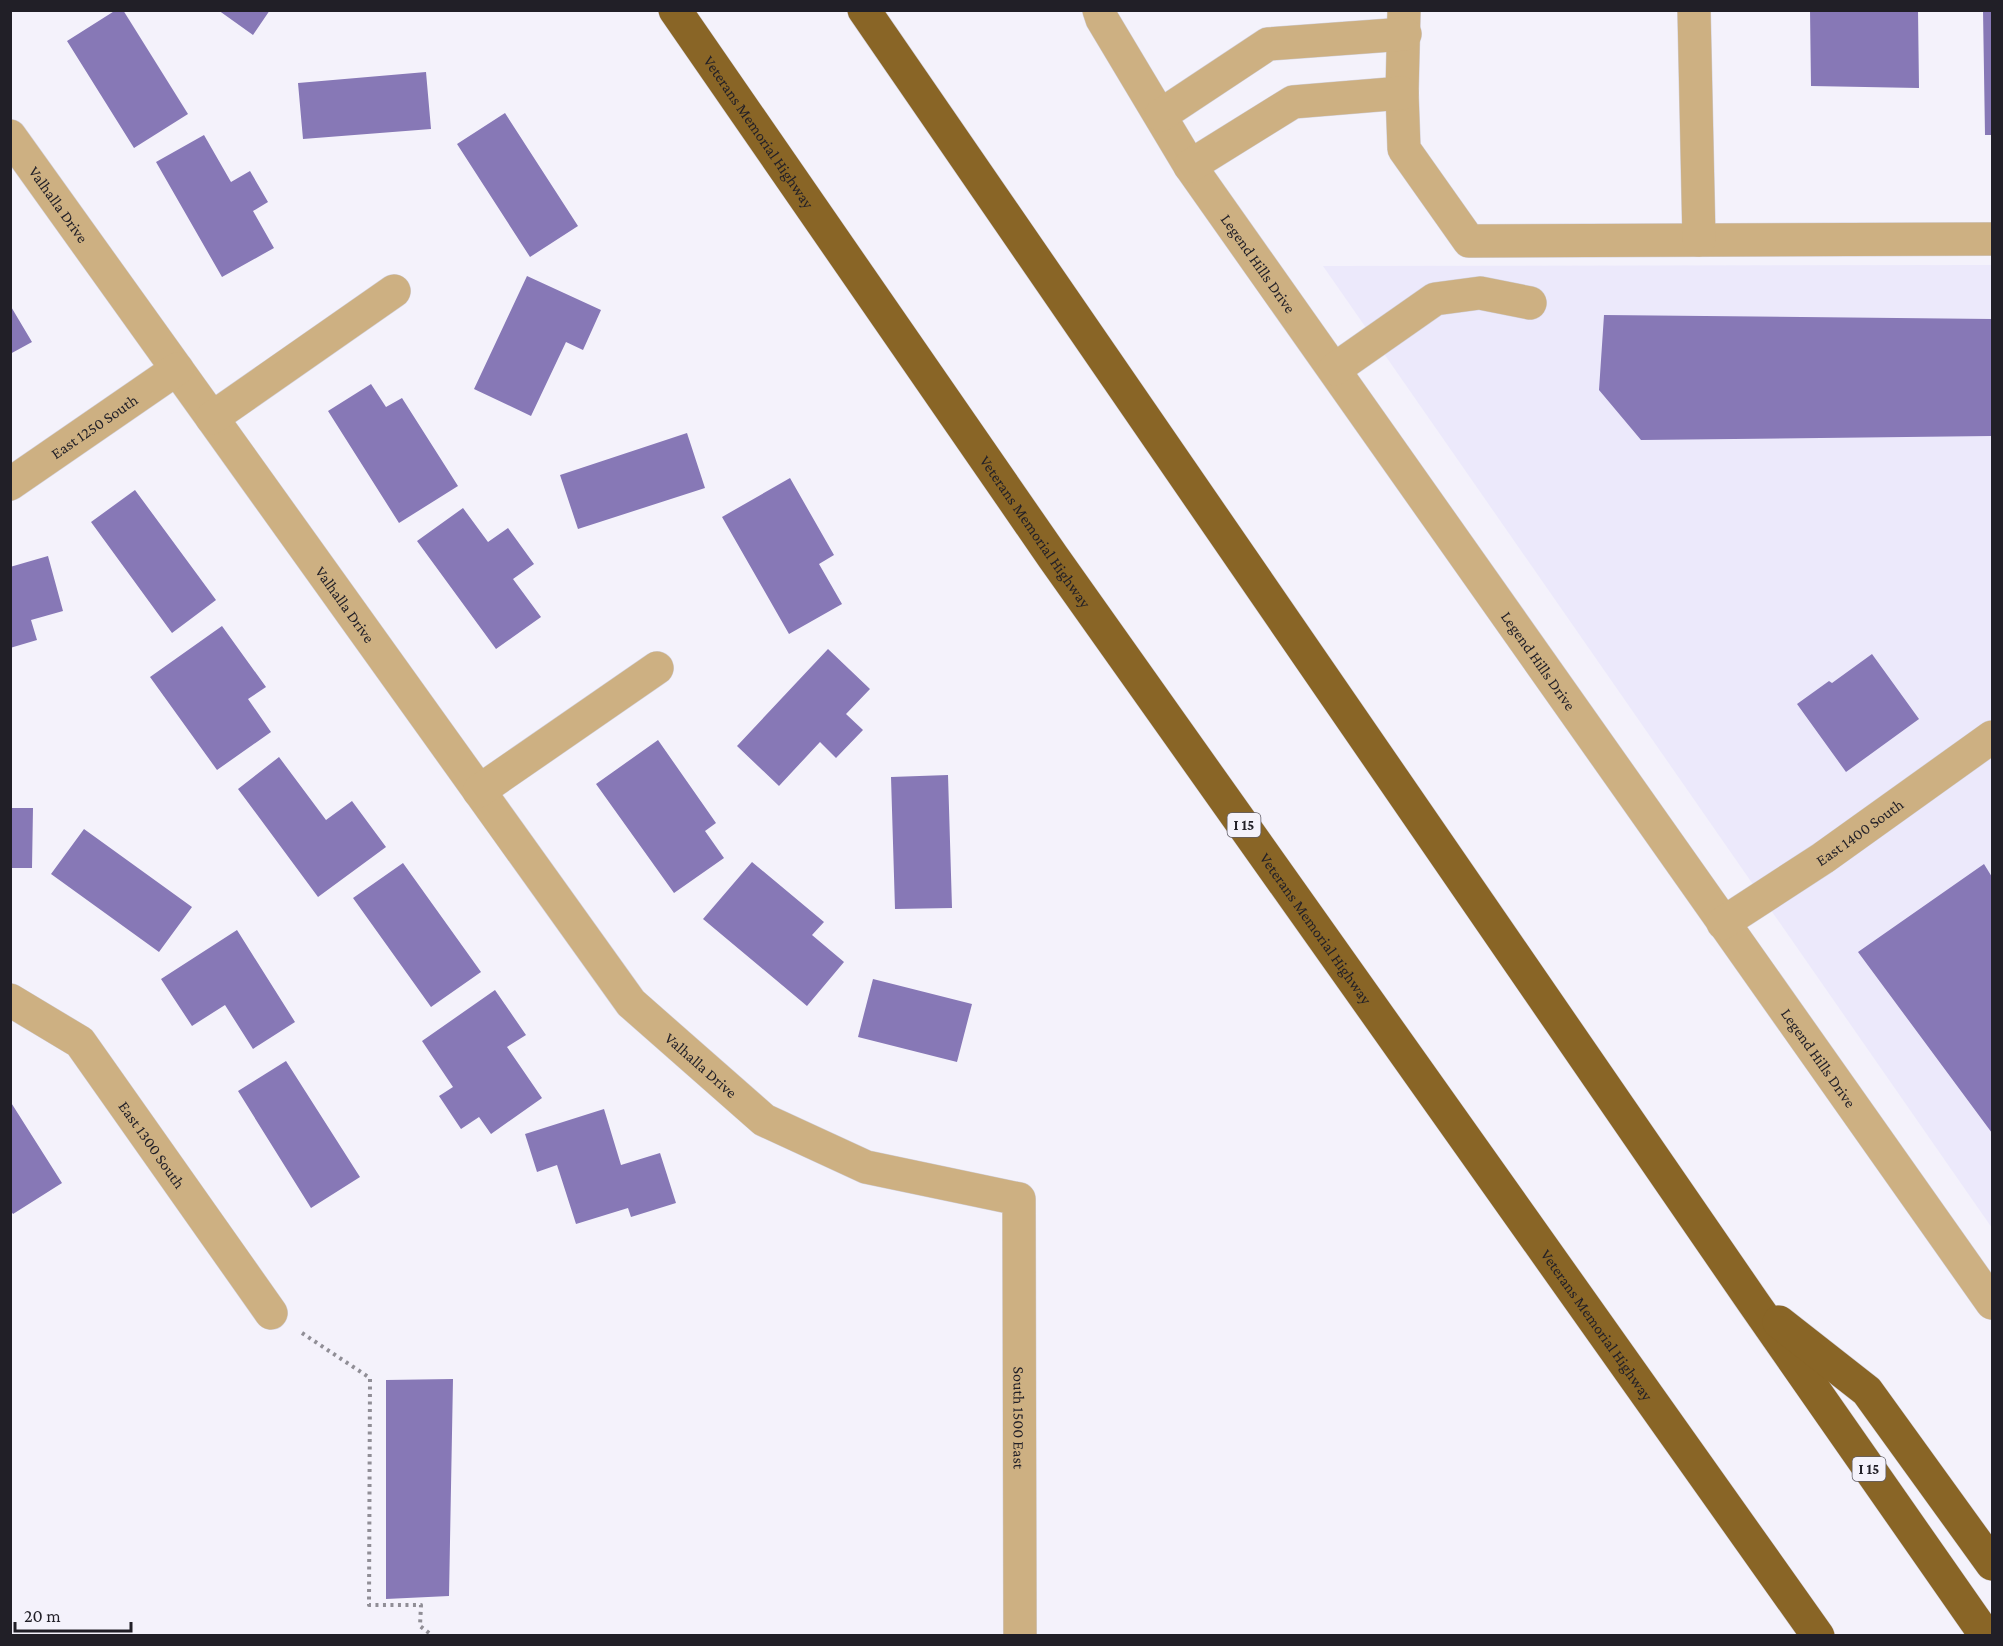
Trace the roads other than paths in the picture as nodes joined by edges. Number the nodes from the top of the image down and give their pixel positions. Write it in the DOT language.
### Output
graph roads {
  1 [pos="675,10"];
  2 [pos="864,10"];
  3 [pos="1099,10"];
  4 [pos="1694,10"];
  5 [pos="1405,22"];
  6 [pos="1402,93"];
  7 [pos="1161,115"];
  8 [pos="10,136"];
  9 [pos="1190,165"];
  10 [pos="1992,238"];
  11 [pos="1699,240"];
  12 [pos="394,291"];
  13 [pos="1530,303"];
  14 [pos="177,369"];
  15 [pos="1335,369"];
  16 [pos="212,418"];
  17 [pos="10,484"];
  18 [pos="657,668"];
  19 [pos="1992,737"];
  20 [pos="479,791"];
  21 [pos="1723,923"];
  22 [pos="10,1000"];
  23 [pos="1019,1199"];
  24 [pos="1753,1302"];
  25 [pos="1992,1303"];
  26 [pos="271,1313"];
  27 [pos="1992,1564"];
  28 [pos="1020,1635"];
  29 [pos="1818,1635"];
  30 [pos="1986,1635"];
  1 -- 29 [label="highway, Veterans Memorial Highway / I 15"];
  2 -- 24 [label="highway, I 15"];
  3 -- 7 [label="street, Legend Hills Drive"];
  4 -- 11 [label="street"];
  5 -- 6 [label="street"];
  5 -- 7 [label="street"];
  6 -- 9 [label="street"];
  6 -- 11 [label="street"];
  7 -- 9 [label="street, Legend Hills Drive"];
  8 -- 14 [label="street, Valhalla Drive"];
  9 -- 15 [label="street, Legend Hills Drive"];
  10 -- 11 [label="street"];
  12 -- 16 [label="street"];
  13 -- 15 [label="street"];
  14 -- 16 [label="street, Valhalla Drive"];
  14 -- 17 [label="street, East 1250 South"];
  15 -- 21 [label="street, Legend Hills Drive"];
  16 -- 20 [label="street, Valhalla Drive"];
  18 -- 20 [label="street"];
  19 -- 21 [label="street, East 1400 South"];
  20 -- 23 [label="street, Valhalla Drive"];
  21 -- 25 [label="street, Legend Hills Drive"];
  22 -- 26 [label="street, East 1300 South"];
  23 -- 28 [label="street, South 1500 East"];
  24 -- 27 [label="highway"];
  24 -- 30 [label="highway, I 15"];
}
